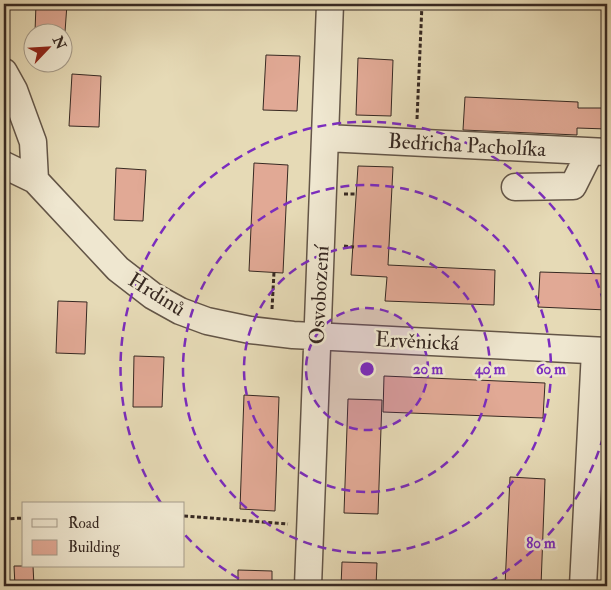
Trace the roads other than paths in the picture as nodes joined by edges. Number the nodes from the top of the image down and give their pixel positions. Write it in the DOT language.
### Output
graph roads {
  1 [pos="330,4"];
  2 [pos="4,72"];
  3 [pos="326,138"];
  4 [pos="599,152"];
  5 [pos="4,165"];
  6 [pos="35,180"];
  7 [pos="515,187"];
  8 [pos="317,336"];
  9 [pos="601,351"];
  10 [pos="308,586"];
  11 [pos="583,586"];
  1 -- 3 [label="street, Osvobození"];
  2 -- 6 [label="street"];
  3 -- 4 [label="street, Bedřicha Pacholíka"];
  3 -- 8 [label="street, Osvobození"];
  4 -- 7 [label="street"];
  5 -- 6 [label="street, Hrdinů"];
  6 -- 8 [label="street, Hrdinů"];
  8 -- 9 [label="street, Ervěnická"];
  8 -- 10 [label="street, Osvobození"];
  9 -- 11 [label="street"];
}
